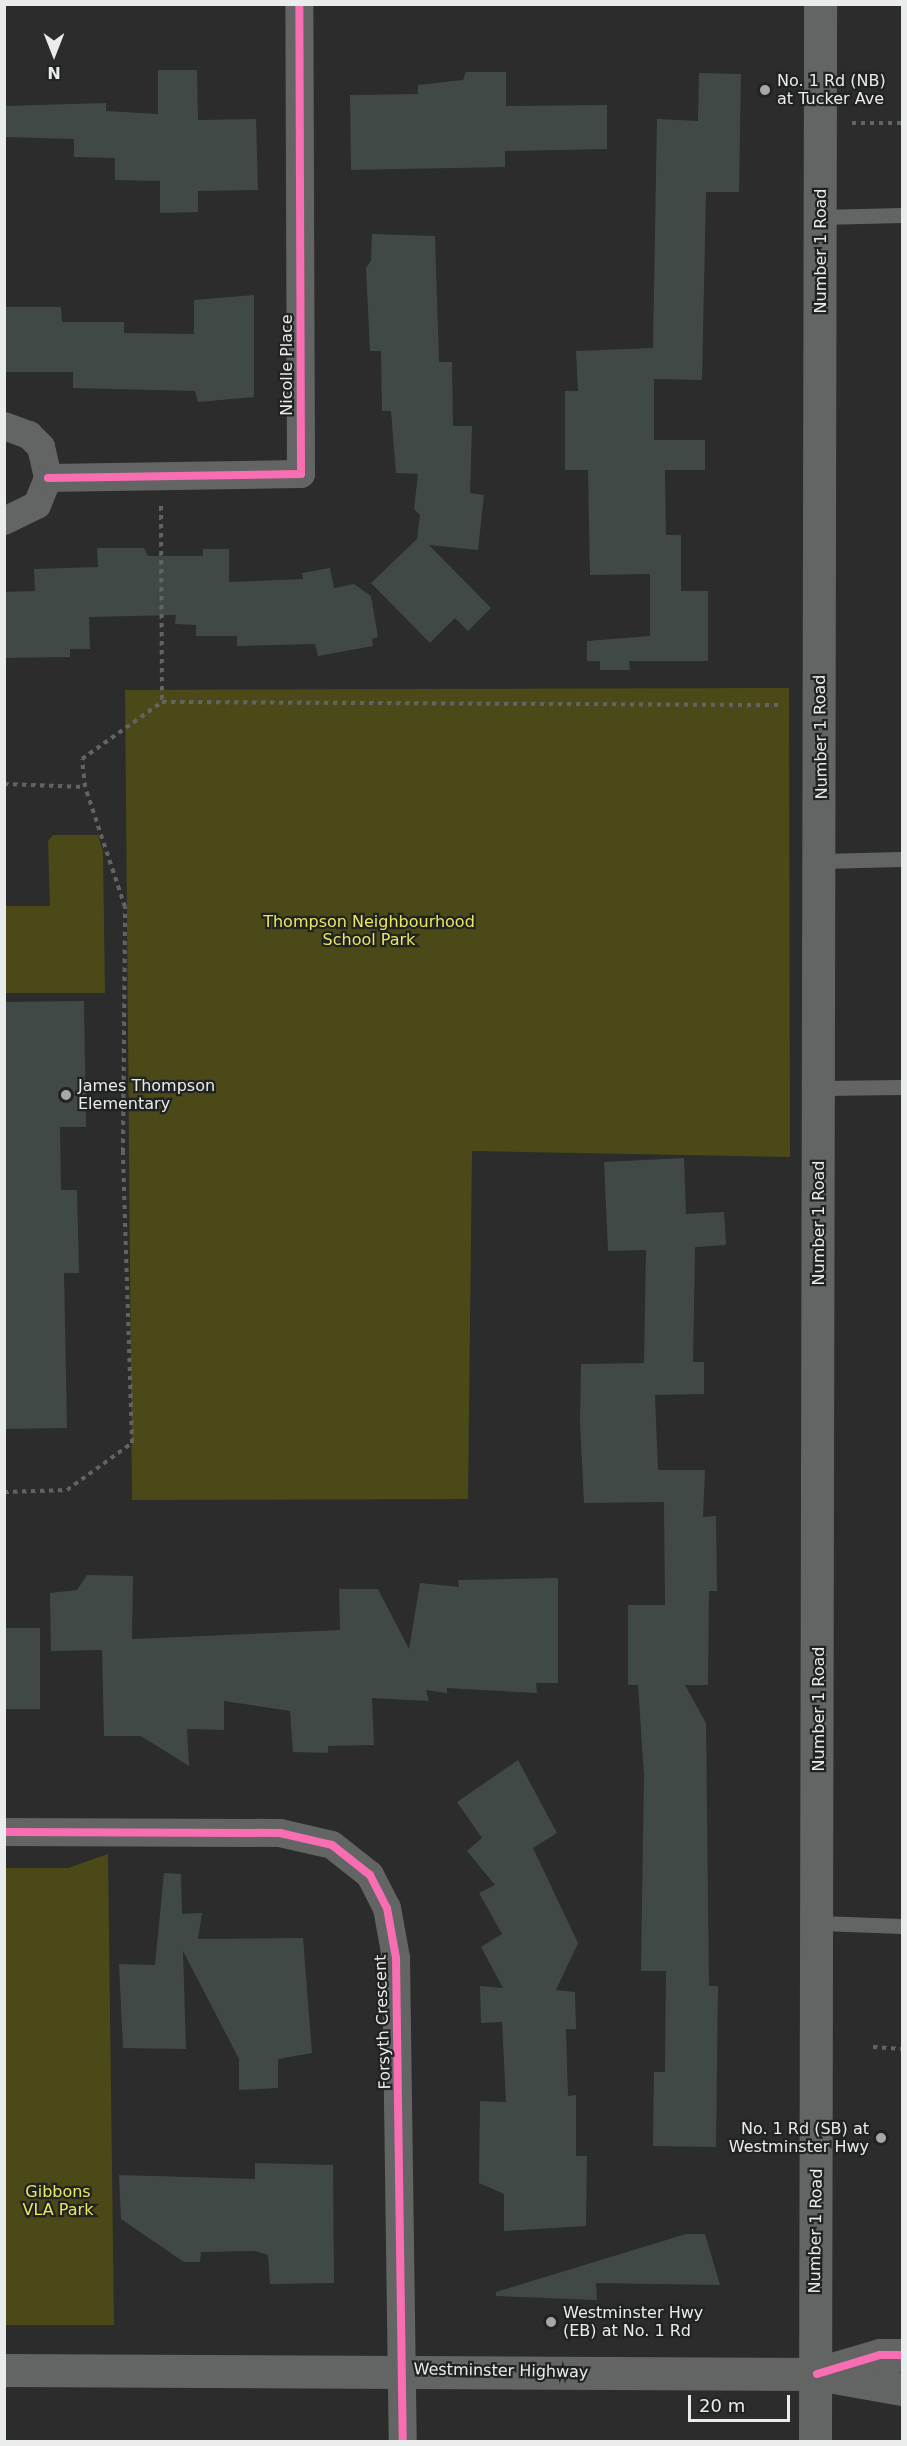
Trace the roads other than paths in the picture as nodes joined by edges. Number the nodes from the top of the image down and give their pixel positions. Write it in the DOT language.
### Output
graph roads {
  1 [pos="299,4"];
  2 [pos="820,4"];
  3 [pos="903,215"];
  4 [pos="821,217"];
  5 [pos="4,426"];
  6 [pos="48,478"];
  7 [pos="4,521"];
  8 [pos="903,859"];
  9 [pos="821,861"];
  10 [pos="903,1087"];
  11 [pos="820,1088"];
  12 [pos="4,1832"];
  13 [pos="819,1923"];
  14 [pos="903,1926"];
  15 [pos="903,2355"];
  16 [pos="4,2370"];
  17 [pos="404,2371"];
  18 [pos="817,2374"];
  19 [pos="903,2389"];
  20 [pos="403,2442"];
  21 [pos="815,2442"];
  1 -- 6 [label="street, Nicolle Place"];
  2 -- 4 [label="main road, Number 1 Road"];
  3 -- 4 [label="lane"];
  4 -- 9 [label="main road, Number 1 Road"];
  5 -- 6 [label="street"];
  6 -- 7 [label="street"];
  8 -- 9 [label="lane"];
  9 -- 11 [label="main road, Number 1 Road"];
  10 -- 11 [label="lane"];
  11 -- 13 [label="main road, Number 1 Road"];
  12 -- 17 [label="street, Forsyth Crescent"];
  13 -- 14 [label="lane"];
  13 -- 18 [label="main road, Number 1 Road"];
  15 -- 18 [label="main road, Westminster Highway"];
  16 -- 17 [label="main road, Westminster Highway"];
  17 -- 18 [label="main road, Westminster Highway"];
  17 -- 20 [label="street, Forsyth Crescent"];
  18 -- 19 [label="main road, Westminster Highway"];
  18 -- 21 [label="main road, Number 1 Road"];
}
